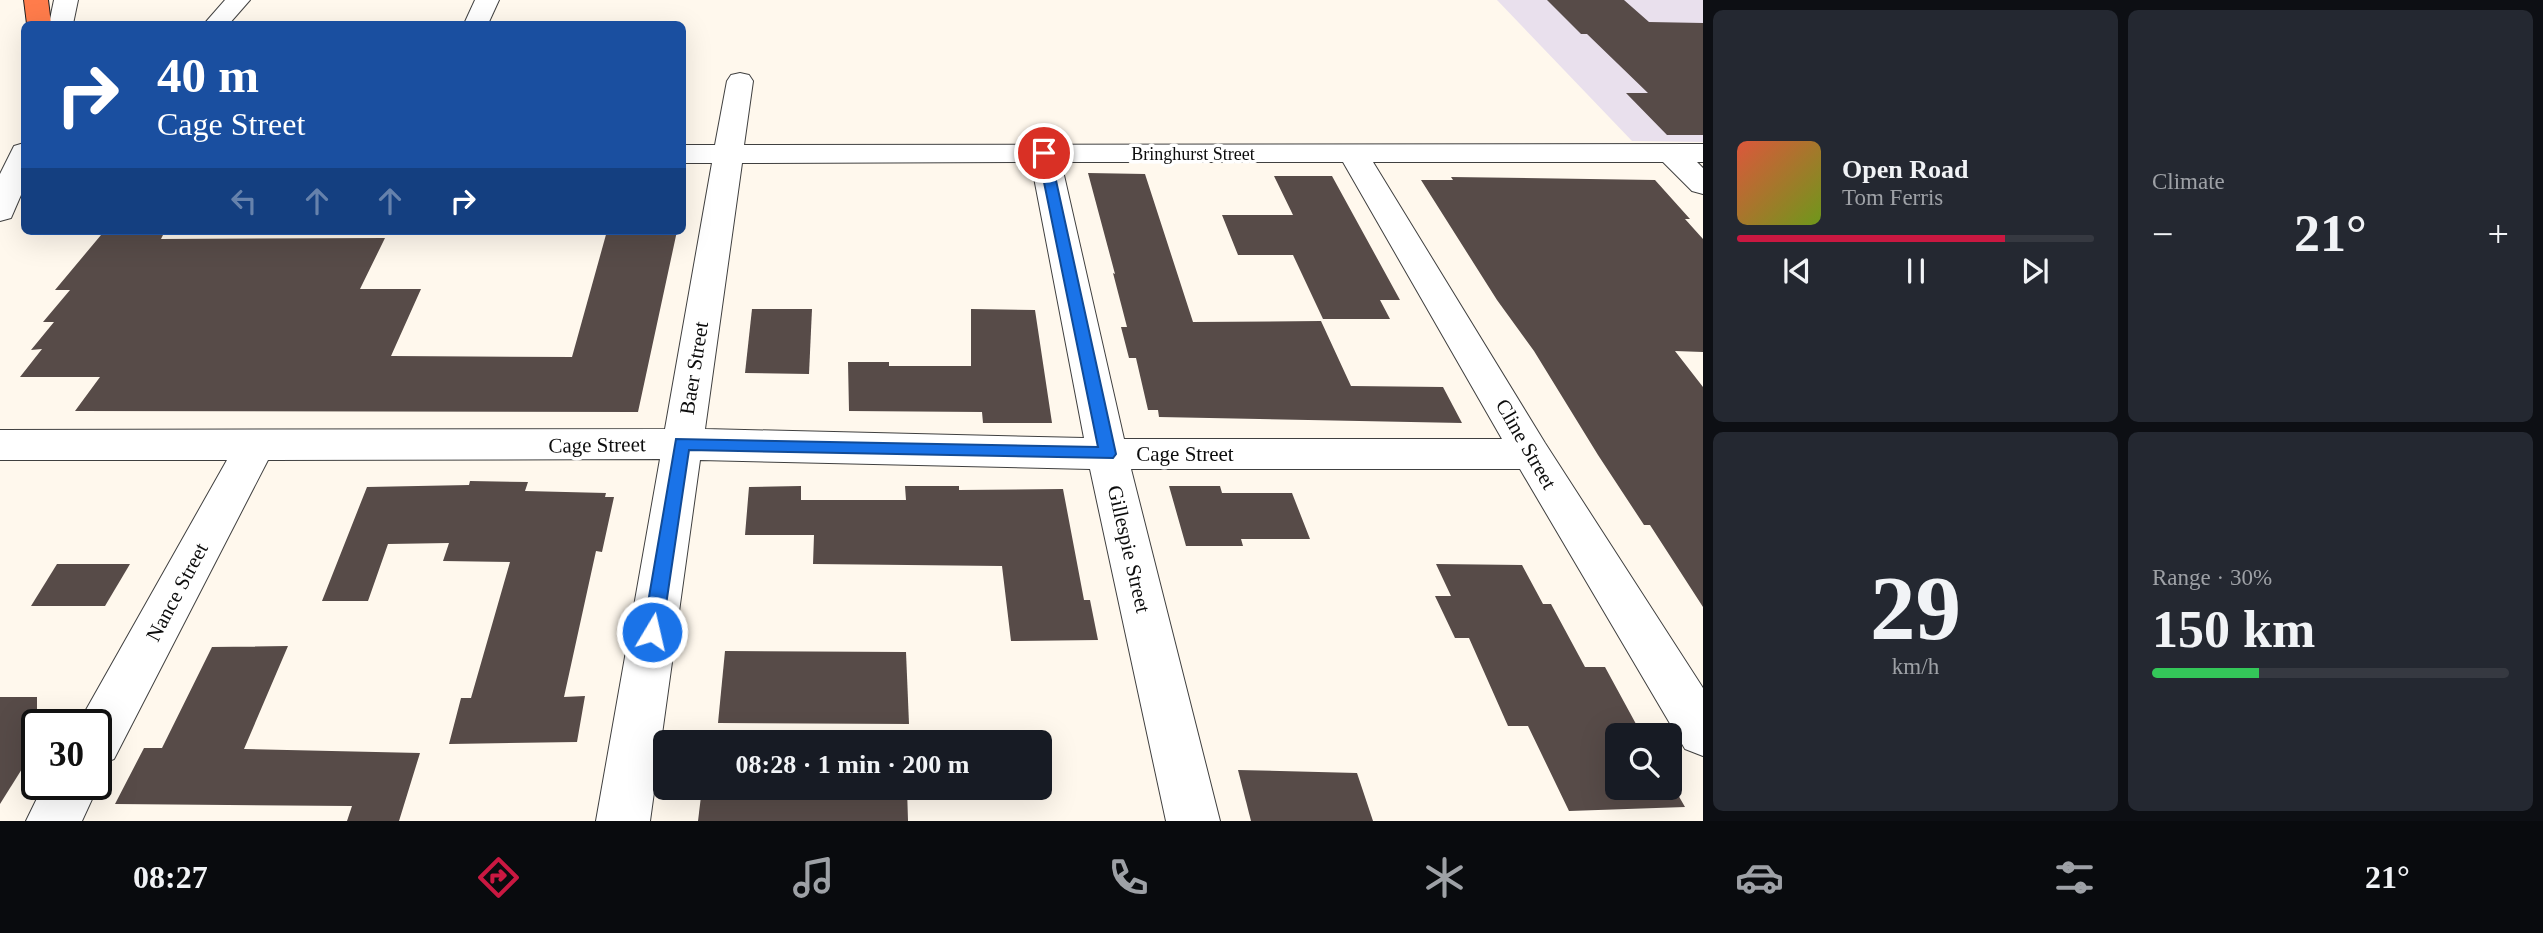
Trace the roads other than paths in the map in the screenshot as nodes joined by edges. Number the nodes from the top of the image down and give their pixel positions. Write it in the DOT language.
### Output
graph roads {
  1 [pos="36,0"];
  2 [pos="66,0"];
  3 [pos="238,0"];
  4 [pos="39,21"];
  5 [pos="62,21"];
  6 [pos="219,21"];
  7 [pos="740,81"];
  8 [pos="1044,153"];
  9 [pos="1671,153"];
  10 [pos="1703,153"];
  11 [pos="686,154"];
  12 [pos="728,154"];
  13 [pos="1353,154"];
  14 [pos="21,162"];
  15 [pos="1703,185"];
  16 [pos="0,211"];
  17 [pos="257,443"];
  18 [pos="0,444"];
  19 [pos="682,444"];
  20 [pos="1107,454"];
  21 [pos="1531,454"];
  22 [pos="112,712"];
  23 [pos="1703,732"];
  24 [pos="64,800"];
  25 [pos="53,821"];
  26 [pos="623,821"];
  27 [pos="1192,821"];
  1 -- 4 [label="highway"];
  2 -- 5 [label="street"];
  3 -- 6 [label="street"];
  7 -- 12 [label="street, Baer Street"];
  8 -- 12 [label="street, Bringhurst Street"];
  8 -- 13 [label="street, Bringhurst Street"];
  8 -- 20 [label="street, Gillespie Street"];
  9 -- 10 [label="street, Bringhurst Street"];
  9 -- 13 [label="street, Bringhurst Street"];
  9 -- 15 [label="street"];
  11 -- 12 [label="street, Bringhurst Street"];
  12 -- 19 [label="street, Baer Street"];
  13 -- 21 [label="street, Cline Street"];
  14 -- 16 [label="street"];
  17 -- 18 [label="street, Cage Street"];
  17 -- 19 [label="street, Cage Street"];
  17 -- 22 [label="street, Nance Street"];
  19 -- 20 [label="street, Cage Street"];
  19 -- 26 [label="street, Baer Street"];
  20 -- 21 [label="street, Cage Street"];
  20 -- 27 [label="street, Gillespie Street"];
  21 -- 23 [label="street, Cline Street"];
  24 -- 25 [label="street"];
}
